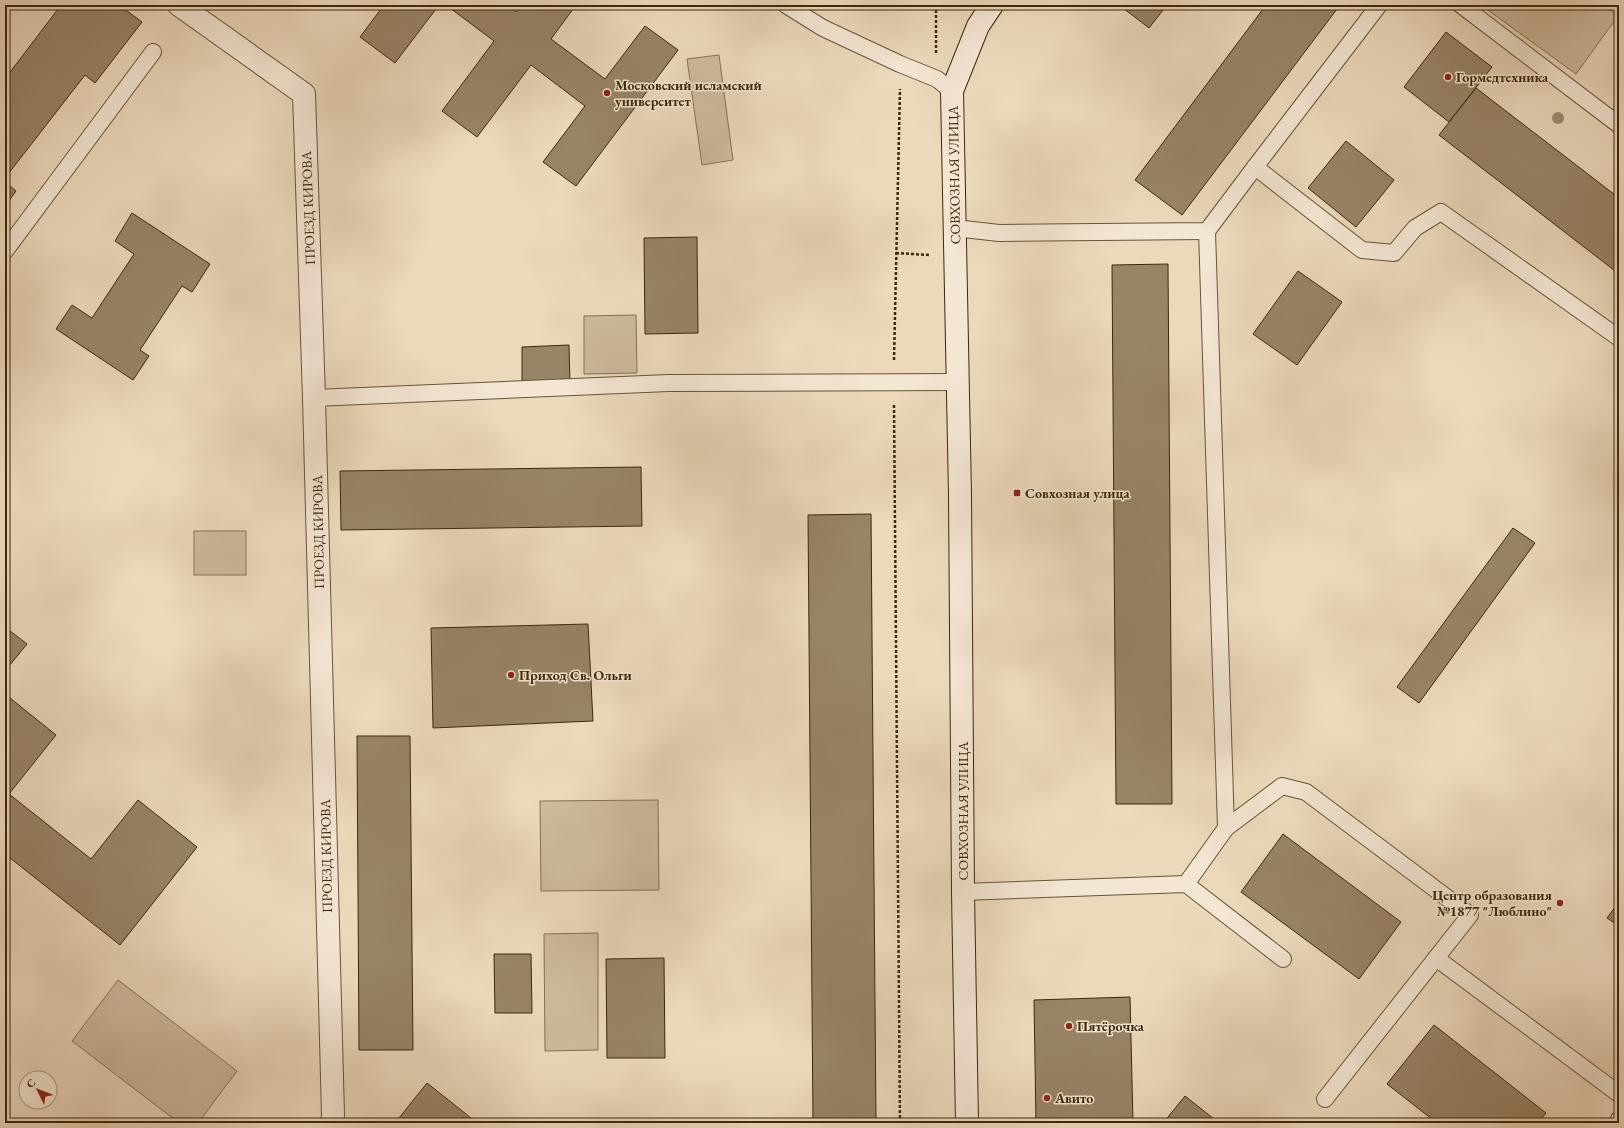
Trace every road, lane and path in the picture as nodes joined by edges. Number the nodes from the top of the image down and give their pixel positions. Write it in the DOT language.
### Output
graph roads {
  1 [pos="179,5"];
  2 [pos="786,5"];
  3 [pos="936,5"];
  4 [pos="992,5"];
  5 [pos="1379,5"];
  6 [pos="1461,5"];
  7 [pos="153,52"];
  8 [pos="900,64"];
  9 [pos="944,85"];
  10 [pos="1619,125"];
  11 [pos="1255,166"];
  12 [pos="955,228"];
  13 [pos="1207,231"];
  14 [pos="5,251"];
  15 [pos="1619,338"];
  16 [pos="893,382"];
  17 [pos="958,382"];
  18 [pos="314,398"];
  19 [pos="1226,828"];
  20 [pos="1186,884"];
  21 [pos="963,892"];
  22 [pos="1436,958"];
  23 [pos="1283,959"];
  24 [pos="1619,1094"];
  25 [pos="1325,1099"];
  26 [pos="1619,1119"];
  27 [pos="332,1123"];
  28 [pos="900,1123"];
  29 [pos="967,1123"];
  30 [pos="1618,1123"];
  1 -- 18 [label="street, ПРОЕЗД КИРОВА"];
  2 -- 8 [label="lane"];
  3 -- 9 [label="path"];
  4 -- 9 [label="street, СОВХОЗНАЯ УЛИЦА"];
  5 -- 11 [label="lane"];
  6 -- 10 [label="lane"];
  7 -- 14 [label="lane"];
  8 -- 9 [label="lane"];
  8 -- 16 [label="path"];
  9 -- 12 [label="street, СОВХОЗНАЯ УЛИЦА"];
  11 -- 13 [label="lane"];
  11 -- 15 [label="lane"];
  12 -- 13 [label="lane"];
  12 -- 17 [label="street, СОВХОЗНАЯ УЛИЦА"];
  13 -- 19 [label="lane"];
  16 -- 17 [label="lane"];
  16 -- 18 [label="lane"];
  16 -- 28 [label="path"];
  17 -- 21 [label="street, СОВХОЗНАЯ УЛИЦА"];
  18 -- 27 [label="street, ПРОЕЗД КИРОВА"];
  19 -- 20 [label="lane"];
  19 -- 22 [label="lane"];
  20 -- 21 [label="lane"];
  20 -- 23 [label="lane"];
  21 -- 29 [label="street, СОВХОЗНАЯ УЛИЦА"];
  22 -- 24 [label="lane"];
  22 -- 25 [label="lane"];
  26 -- 30 [label="lane"];
}
